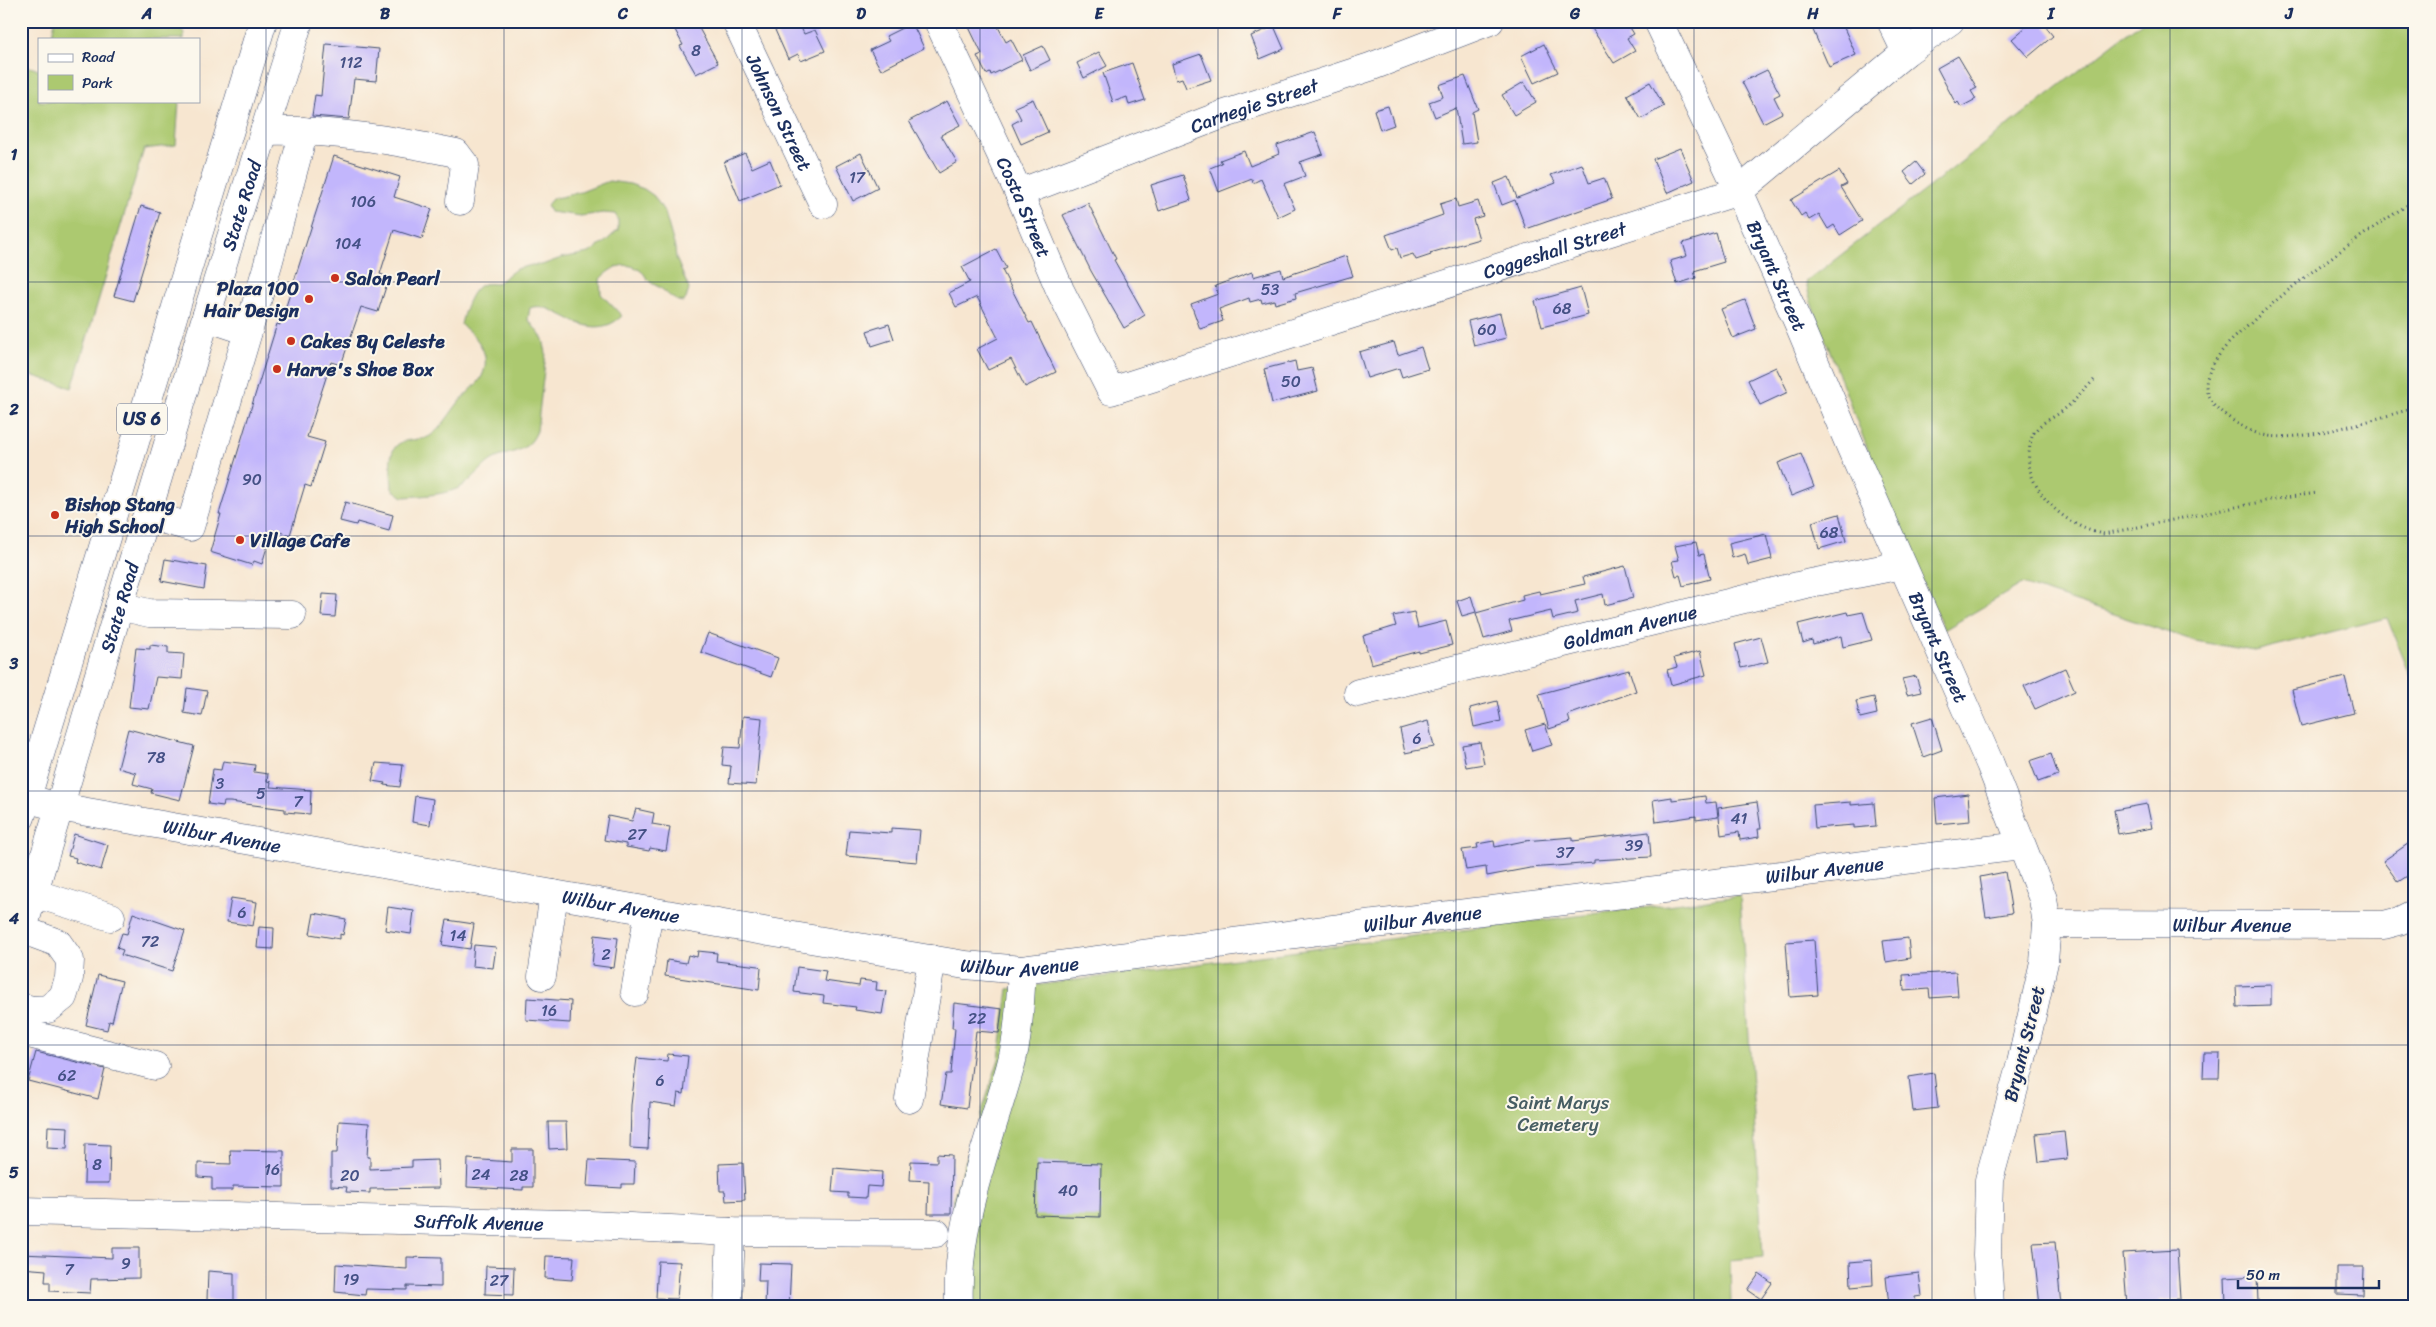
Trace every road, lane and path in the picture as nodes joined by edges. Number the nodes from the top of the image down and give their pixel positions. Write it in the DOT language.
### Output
graph roads {
  1 [pos="263,21"];
  2 [pos="299,21"];
  3 [pos="736,21"];
  4 [pos="938,21"];
  5 [pos="1490,21"];
  6 [pos="1658,21"];
  7 [pos="1890,21"];
  8 [pos="1950,21"];
  9 [pos="1906,52"];
  10 [pos="264,131"];
  11 [pos="304,131"];
  12 [pos="1739,191"];
  13 [pos="1019,194"];
  14 [pos="2415,200"];
  15 [pos="460,201"];
  16 [pos="822,204"];
  17 [pos="206,317"];
  18 [pos="248,331"];
  19 [pos="2094,380"];
  20 [pos="1111,391"];
  21 [pos="2415,408"];
  22 [pos="2317,493"];
  23 [pos="148,515"];
  24 [pos="1902,565"];
  25 [pos="119,606"];
  26 [pos="292,615"];
  27 [pos="1358,693"];
  28 [pos="23,804"];
  29 [pos="59,806"];
  30 [pos="2021,846"];
  31 [pos="34,894"];
  32 [pos="554,894"];
  33 [pos="649,911"];
  34 [pos="2415,913"];
  35 [pos="111,916"];
  36 [pos="2047,924"];
  37 [pos="22,933"];
  38 [pos="932,959"];
  39 [pos="1022,970"];
  40 [pos="542,976"];
  41 [pos="635,992"];
  42 [pos="21,1007"];
  43 [pos="21,1032"];
  44 [pos="155,1066"];
  45 [pos="909,1099"];
  46 [pos="21,1211"];
  47 [pos="731,1232"];
  48 [pos="936,1233"];
  49 [pos="728,1306"];
  50 [pos="959,1306"];
  51 [pos="1990,1306"];
  1 -- 28 [label="street, State Road / US 6"];
  2 -- 10 [label="street, State Road / US 6"];
  3 -- 16 [label="street, Johnson Street"];
  4 -- 13 [label="street, Costa Street"];
  5 -- 13 [label="street, Carnegie Street"];
  6 -- 12 [label="street, Bryant Street"];
  7 -- 9 [label="street"];
  8 -- 9 [label="street, Coggeshall Street"];
  9 -- 12 [label="street, Coggeshall Street"];
  10 -- 11 [label="street"];
  10 -- 17 [label="street, State Road / US 6"];
  11 -- 15 [label="street"];
  11 -- 18 [label="street"];
  12 -- 20 [label="street, Coggeshall Street"];
  12 -- 24 [label="street, Bryant Street"];
  13 -- 20 [label="street, Costa Street"];
  14 -- 21 [label="path"];
  17 -- 18 [label="street"];
  17 -- 23 [label="street, State Road / US 6"];
  18 -- 23 [label="street"];
  19 -- 22 [label="path"];
  23 -- 25 [label="street, State Road / US 6"];
  24 -- 27 [label="street, Goldman Avenue"];
  24 -- 30 [label="street, Bryant Street"];
  25 -- 26 [label="street"];
  25 -- 29 [label="street, State Road / US 6"];
  28 -- 29 [label="street, Wilbur Avenue"];
  29 -- 31 [label="street, State Road / US 6"];
  29 -- 32 [label="street, Wilbur Avenue"];
  30 -- 36 [label="street, Bryant Street"];
  30 -- 39 [label="street, Wilbur Avenue"];
  31 -- 35 [label="street"];
  31 -- 37 [label="street, State Road / US 6"];
  32 -- 33 [label="street, Wilbur Avenue"];
  32 -- 40 [label="street"];
  33 -- 38 [label="street, Wilbur Avenue"];
  33 -- 41 [label="street"];
  34 -- 36 [label="street, Wilbur Avenue"];
  36 -- 51 [label="street, Bryant Street"];
  37 -- 42 [label="street"];
  38 -- 39 [label="street, Wilbur Avenue"];
  38 -- 45 [label="street"];
  39 -- 50 [label="street"];
  43 -- 44 [label="street"];
  46 -- 47 [label="street, Suffolk Avenue"];
  47 -- 48 [label="street, Suffolk Avenue"];
  47 -- 49 [label="street"];
}
